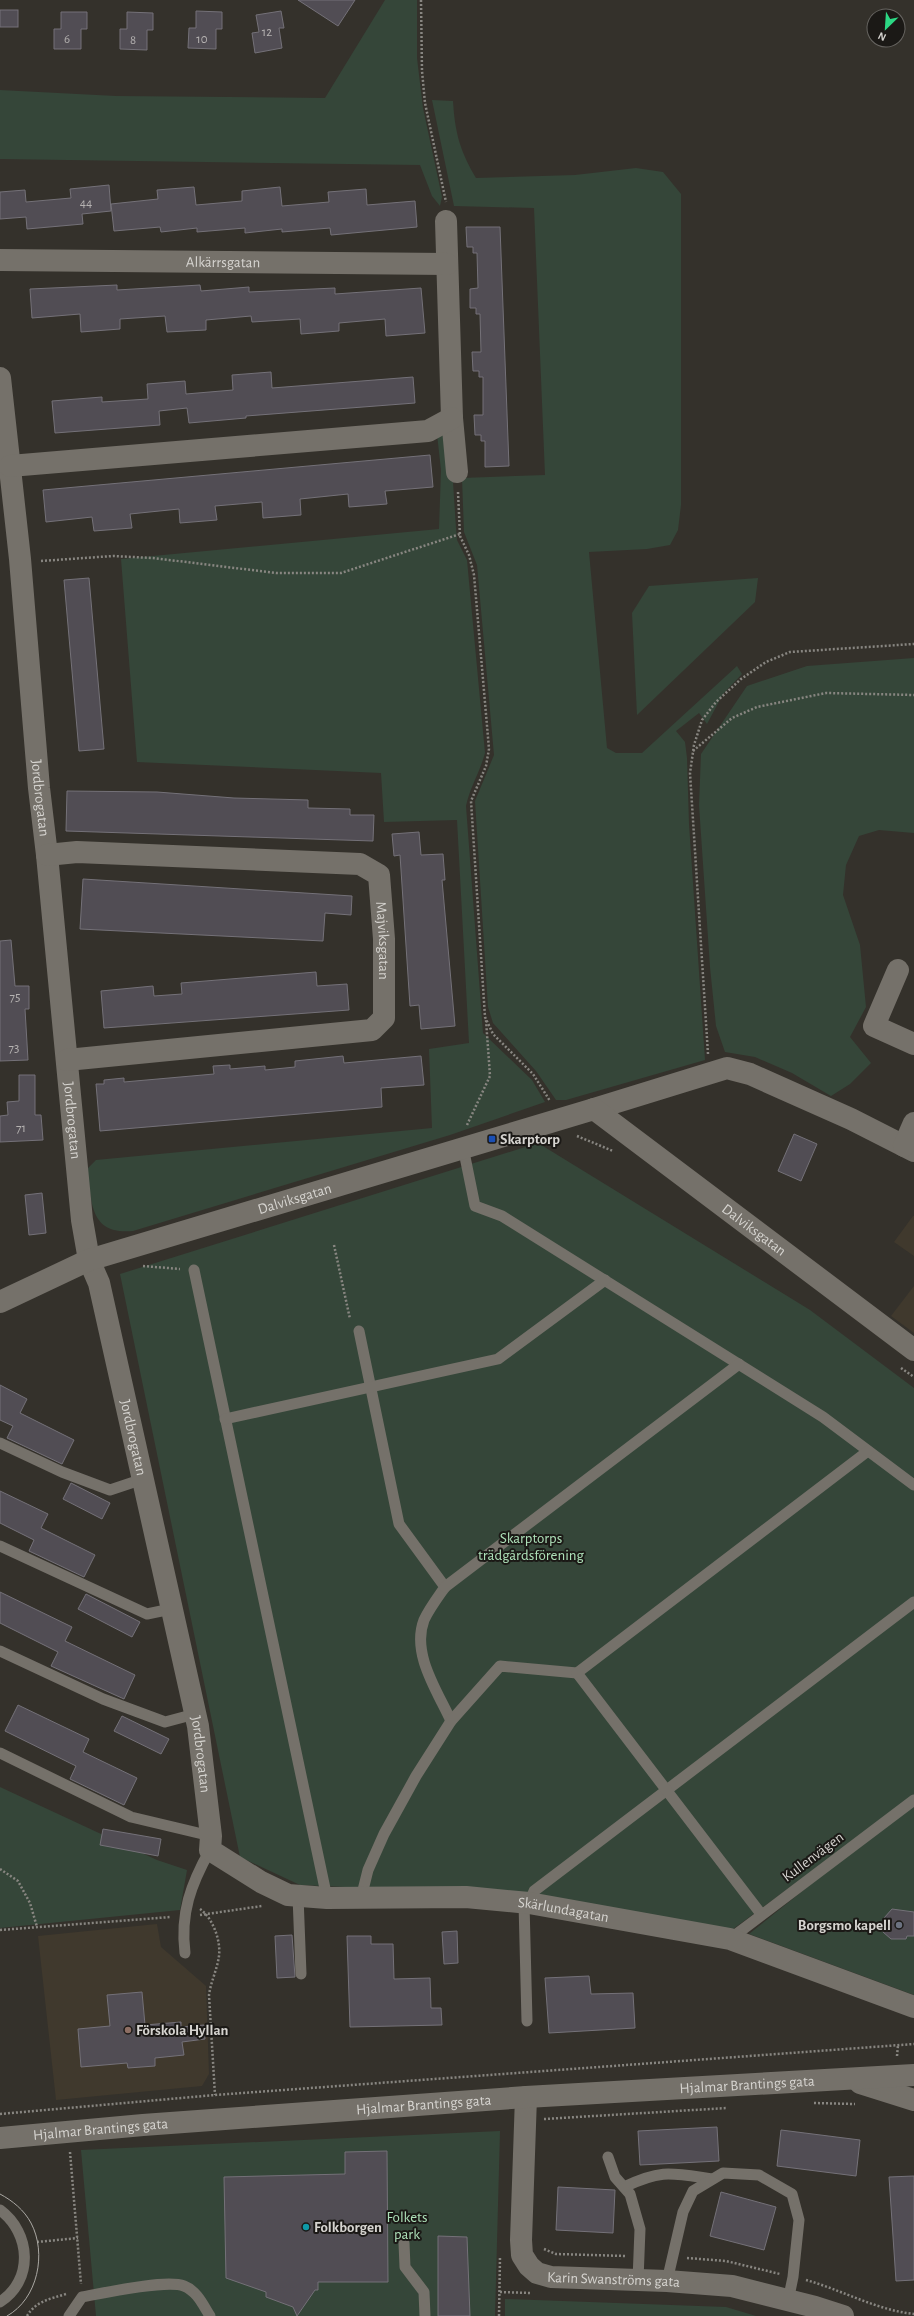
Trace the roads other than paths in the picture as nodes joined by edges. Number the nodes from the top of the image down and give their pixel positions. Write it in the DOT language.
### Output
graph roads {
  1 [pos="446,221"];
  2 [pos="0,260"];
  3 [pos="447,264"];
  4 [pos="0,378"];
  5 [pos="452,418"];
  6 [pos="10,466"];
  7 [pos="457,472"];
  8 [pos="47,855"];
  9 [pos="898,970"];
  10 [pos="914,1044"];
  11 [pos="67,1060"];
  12 [pos="594,1109"];
  13 [pos="914,1123"];
  14 [pos="464,1147"];
  15 [pos="909,1149"];
  16 [pos="89,1260"];
  17 [pos="194,1270"];
  18 [pos="605,1280"];
  19 [pos="0,1302"];
  20 [pos="359,1330"];
  21 [pos="914,1350"];
  22 [pos="739,1364"];
  23 [pos="371,1387"];
  24 [pos="225,1419"];
  25 [pos="0,1443"];
  26 [pos="868,1451"];
  27 [pos="143,1479"];
  28 [pos="914,1485"];
  29 [pos="0,1546"];
  30 [pos="445,1587"];
  31 [pos="914,1602"];
  32 [pos="171,1609"];
  33 [pos="0,1651"];
  34 [pos="577,1673"];
  35 [pos="195,1714"];
  36 [pos="451,1721"];
  37 [pos="0,1754"];
  38 [pos="666,1791"];
  39 [pos="914,1800"];
  40 [pos="211,1843"];
  41 [pos="293,1895"];
  42 [pos="327,1898"];
  43 [pos="361,1898"];
  44 [pos="527,1903"];
  45 [pos="761,1914"];
  46 [pos="730,1939"];
  47 [pos="185,1952"];
  48 [pos="301,1974"];
  49 [pos="914,2007"];
  50 [pos="527,2021"];
  51 [pos="914,2075"];
  52 [pos="849,2080"];
  53 [pos="526,2097"];
  54 [pos="914,2100"];
  55 [pos="0,2138"];
  56 [pos="608,2157"];
  57 [pos="712,2179"];
  58 [pos="624,2187"];
  59 [pos="0,2210"];
  60 [pos="404,2243"];
  61 [pos="638,2280"];
  62 [pos="667,2281"];
  63 [pos="0,2302"];
  64 [pos="796,2307"];
  65 [pos="69,2316"];
  66 [pos="210,2316"];
  67 [pos="425,2316"];
  68 [pos="844,2316"];
  1 -- 3 [label="street"];
  2 -- 3 [label="street, Alkärrsgatan"];
  3 -- 5 [label="street"];
  4 -- 6 [label="street, Jordbrogatan"];
  5 -- 6 [label="street"];
  5 -- 7 [label="street"];
  6 -- 8 [label="street, Jordbrogatan"];
  8 -- 11 [label="street, Jordbrogatan"];
  8 -- 11 [label="street, Majviksgatan"];
  9 -- 10 [label="street"];
  11 -- 16 [label="street, Jordbrogatan"];
  12 -- 14 [label="street, Dalviksgatan"];
  12 -- 15 [label="street, Dalviksgatan"];
  12 -- 21 [label="street, Dalviksgatan"];
  13 -- 15 [label="street"];
  14 -- 16 [label="street, Dalviksgatan"];
  14 -- 18 [label="lane"];
  16 -- 19 [label="street, Dalviksgatan"];
  16 -- 27 [label="street, Jordbrogatan"];
  17 -- 24 [label="lane"];
  18 -- 22 [label="lane"];
  18 -- 23 [label="lane"];
  20 -- 23 [label="lane"];
  22 -- 26 [label="lane"];
  22 -- 30 [label="lane"];
  23 -- 24 [label="lane"];
  23 -- 30 [label="lane"];
  24 -- 42 [label="lane"];
  25 -- 27 [label="lane"];
  26 -- 28 [label="lane"];
  26 -- 34 [label="lane"];
  27 -- 32 [label="street, Jordbrogatan"];
  29 -- 32 [label="lane"];
  30 -- 36 [label="lane"];
  31 -- 38 [label="lane"];
  32 -- 35 [label="street, Jordbrogatan"];
  33 -- 35 [label="lane"];
  34 -- 36 [label="lane"];
  34 -- 38 [label="lane"];
  35 -- 40 [label="street, Jordbrogatan"];
  36 -- 43 [label="lane"];
  37 -- 40 [label="lane"];
  38 -- 44 [label="lane"];
  38 -- 45 [label="lane"];
  39 -- 45 [label="lane, Kullenvägen"];
  40 -- 41 [label="street, Skärlundagatan"];
  40 -- 47 [label="lane"];
  41 -- 42 [label="street, Skärlundagatan"];
  41 -- 48 [label="lane"];
  42 -- 43 [label="street, Skärlundagatan"];
  43 -- 44 [label="street, Skärlundagatan"];
  44 -- 46 [label="street, Skärlundagatan"];
  44 -- 50 [label="lane"];
  45 -- 46 [label="lane, Kullenvägen"];
  46 -- 49 [label="street, Skärlundagatan"];
  51 -- 52 [label="street, Hjalmar Brantings gata"];
  52 -- 53 [label="street, Hjalmar Brantings gata"];
  52 -- 54 [label="street, Hjalmar Brantings gata"];
  53 -- 55 [label="street, Hjalmar Brantings gata"];
  53 -- 61 [label="street, Karin Swanströms gata"];
  56 -- 58 [label="lane"];
  57 -- 58 [label="lane"];
  57 -- 62 [label="lane"];
  57 -- 64 [label="lane"];
  58 -- 61 [label="lane"];
  59 -- 63 [label="lane"];
  60 -- 67 [label="lane"];
  61 -- 62 [label="street, Karin Swanströms gata"];
  62 -- 64 [label="street, Karin Swanströms gata"];
  64 -- 68 [label="street, Karin Swanströms gata"];
  65 -- 66 [label="lane"];
}
